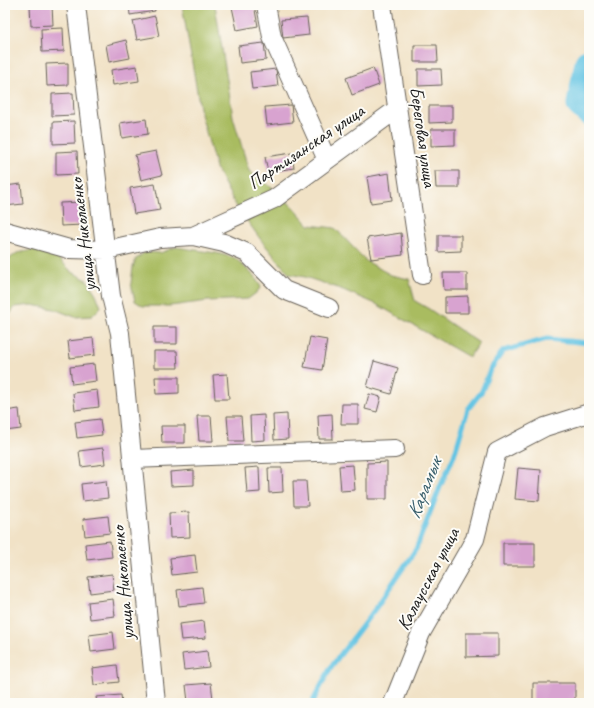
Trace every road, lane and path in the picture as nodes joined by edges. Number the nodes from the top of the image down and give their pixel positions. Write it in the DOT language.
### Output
graph roads {
  1 [pos="76,5"];
  2 [pos="266,5"];
  3 [pos="382,5"];
  4 [pos="397,109"];
  5 [pos="327,160"];
  6 [pos="5,231"];
  7 [pos="193,236"];
  8 [pos="106,250"];
  9 [pos="422,275"];
  10 [pos="329,308"];
  11 [pos="589,413"];
  12 [pos="395,449"];
  13 [pos="133,459"];
  14 [pos="156,703"];
  15 [pos="393,703"];
  1 -- 8 [label="street, улица Николаенко"];
  2 -- 5 [label="street"];
  3 -- 4 [label="street, Береговая улица"];
  4 -- 5 [label="street, Партизанская улица"];
  4 -- 9 [label="street, Береговая улица"];
  5 -- 7 [label="street, Партизанская улица"];
  6 -- 8 [label="street, Партизанская улица"];
  7 -- 8 [label="street, Партизанская улица"];
  7 -- 10 [label="street"];
  8 -- 13 [label="street, улица Николаенко"];
  11 -- 15 [label="street, Калаусская улица"];
  12 -- 13 [label="street"];
  13 -- 14 [label="street, улица Николаенко"];
}
